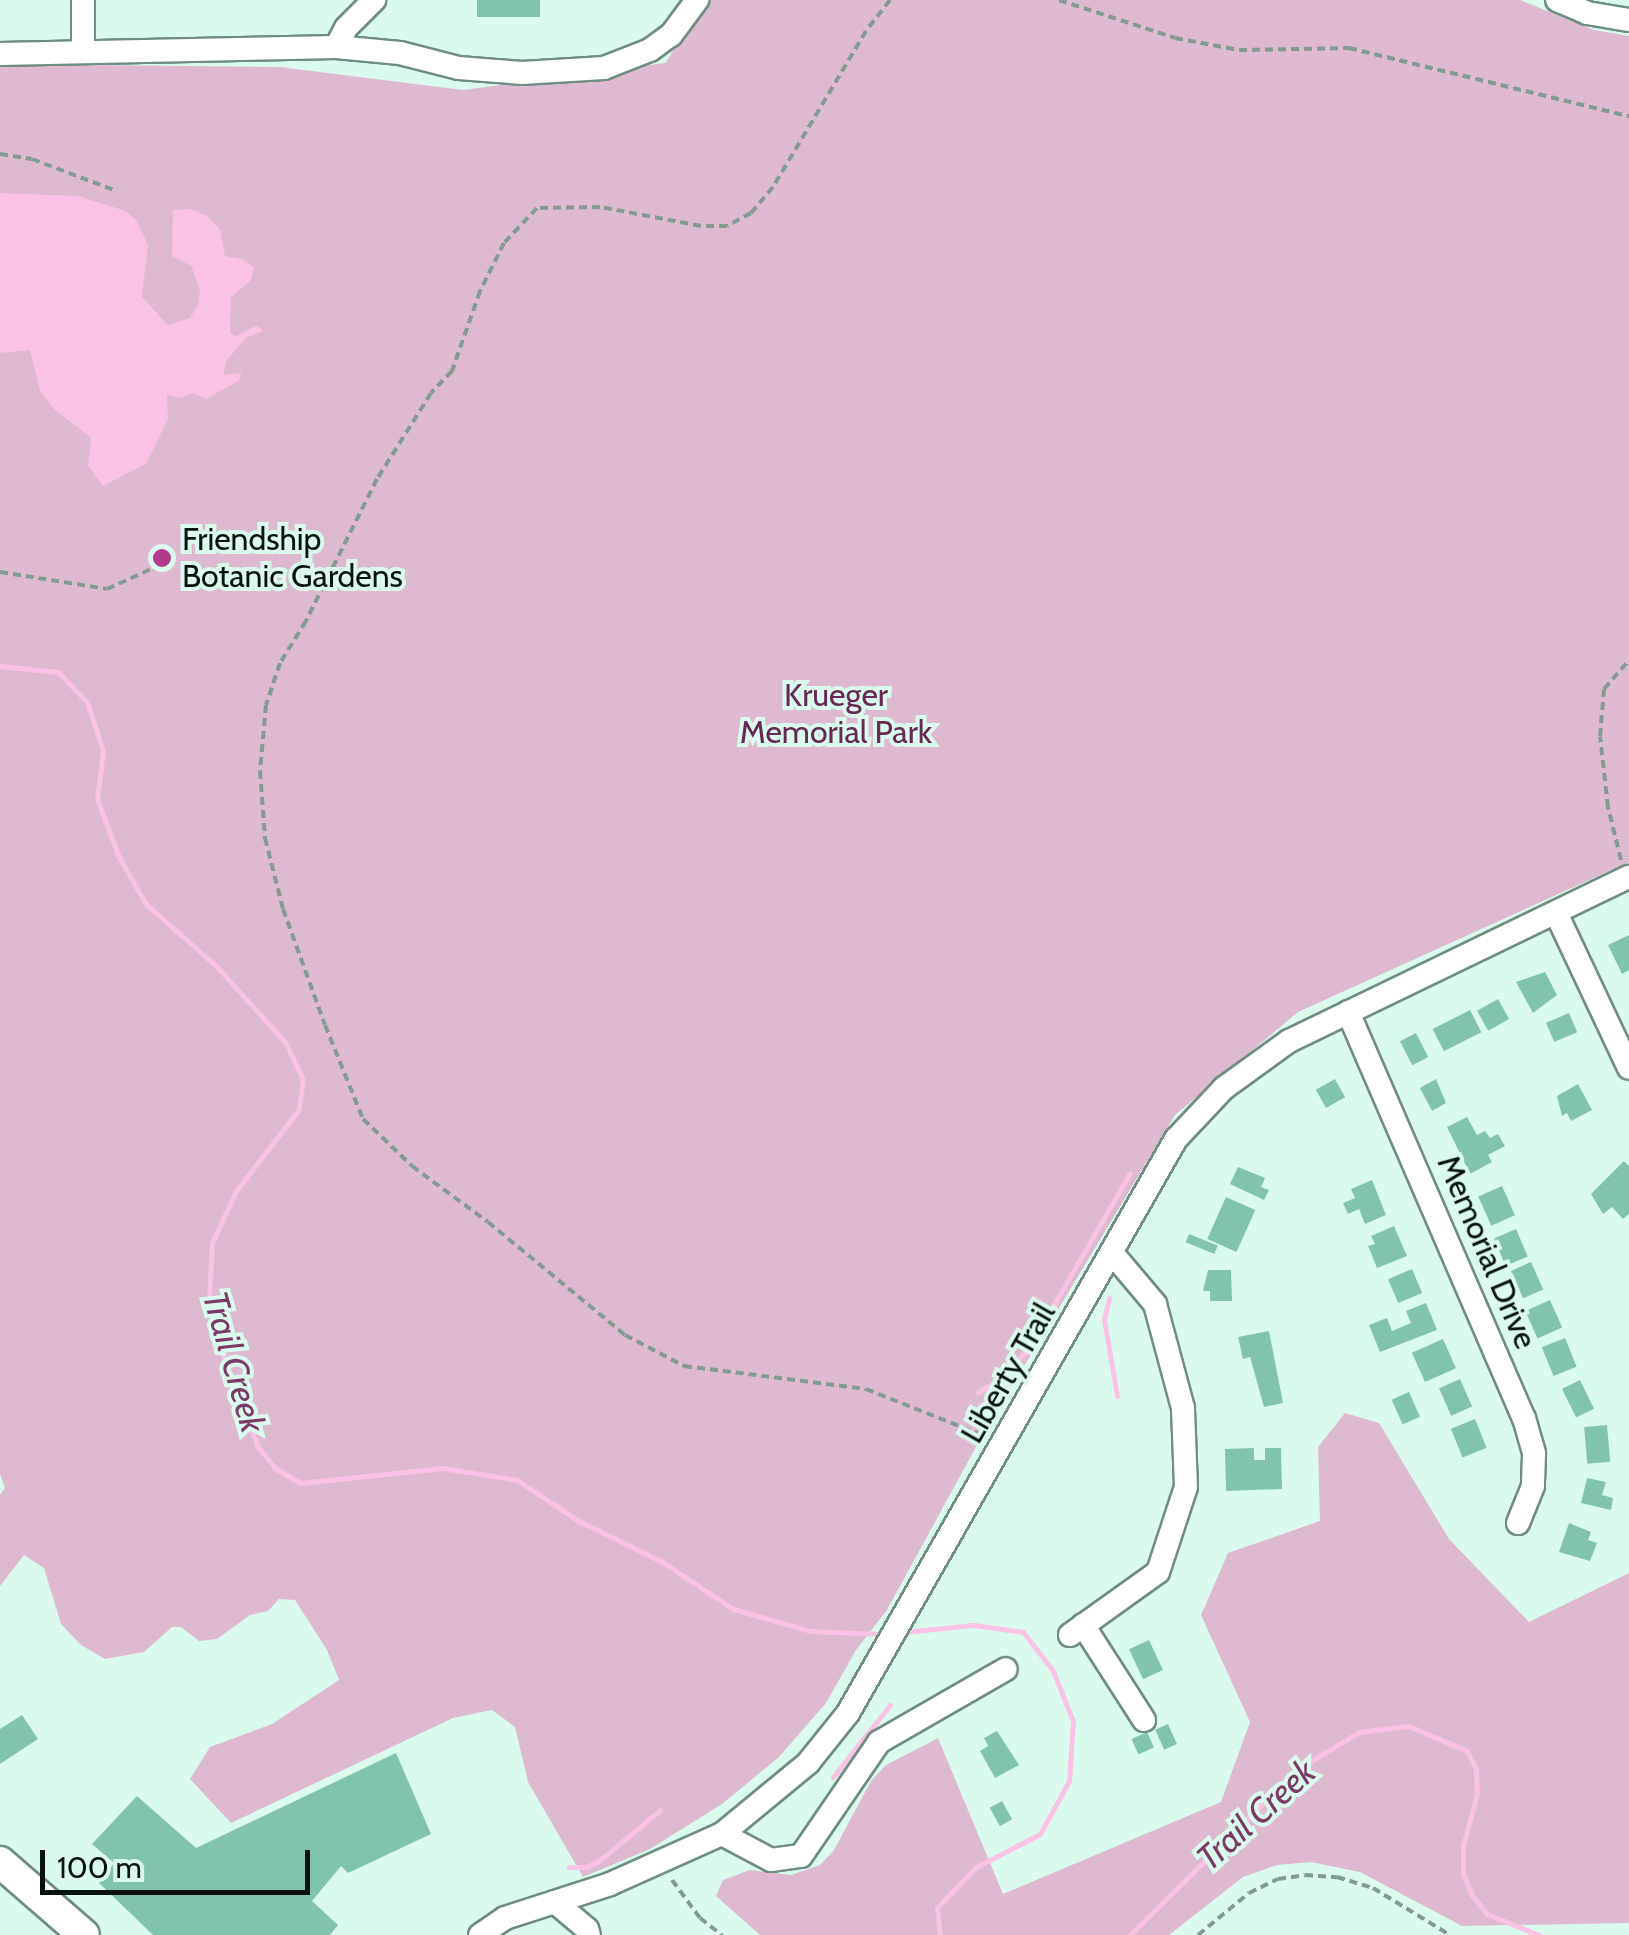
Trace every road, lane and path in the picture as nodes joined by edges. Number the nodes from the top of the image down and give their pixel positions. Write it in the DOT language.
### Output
graph roads {
  1 [pos="82,0"];
  2 [pos="374,0"];
  3 [pos="698,0"];
  4 [pos="890,0"];
  5 [pos="1059,0"];
  6 [pos="1557,0"];
  7 [pos="1629,20"];
  8 [pos="336,47"];
  9 [pos="83,52"];
  10 [pos="0,54"];
  11 [pos="1629,116"];
  12 [pos="0,154"];
  13 [pos="114,190"];
  14 [pos="173,560"];
  15 [pos="0,572"];
  16 [pos="1629,660"];
  17 [pos="1628,878"];
  18 [pos="1556,913"];
  19 [pos="1348,1012"];
  20 [pos="1629,1068"];
  21 [pos="1112,1253"];
  22 [pos="1005,1444"];
  23 [pos="1518,1522"];
  24 [pos="1006,1669"];
  25 [pos="1144,1720"];
  26 [pos="722,1834"];
  27 [pos="0,1862"];
  28 [pos="662,1863"];
  29 [pos="555,1902"];
  30 [pos="84,1935"];
  31 [pos="480,1935"];
  32 [pos="589,1935"];
  33 [pos="722,1935"];
  34 [pos="1198,1935"];
  35 [pos="1450,1935"];
  1 -- 9 [label="street"];
  2 -- 8 [label="street"];
  3 -- 8 [label="street"];
  4 -- 22 [label="path"];
  5 -- 11 [label="path"];
  6 -- 7 [label="street"];
  8 -- 9 [label="street"];
  9 -- 10 [label="street"];
  12 -- 13 [label="path"];
  14 -- 15 [label="path"];
  16 -- 17 [label="path"];
  17 -- 18 [label="street, Liberty Trail"];
  18 -- 19 [label="street, Liberty Trail"];
  18 -- 20 [label="street"];
  19 -- 21 [label="street, Liberty Trail"];
  19 -- 23 [label="street, Memorial Drive"];
  21 -- 22 [label="street, Liberty Trail"];
  21 -- 25 [label="street"];
  22 -- 26 [label="street, Liberty Trail"];
  24 -- 26 [label="street"];
  26 -- 28 [label="street, Liberty Trail"];
  27 -- 30 [label="main road"];
  28 -- 29 [label="street, Liberty Trail"];
  28 -- 33 [label="path"];
  29 -- 31 [label="street, Liberty Trail"];
  29 -- 32 [label="street"];
  34 -- 35 [label="path"];
}
